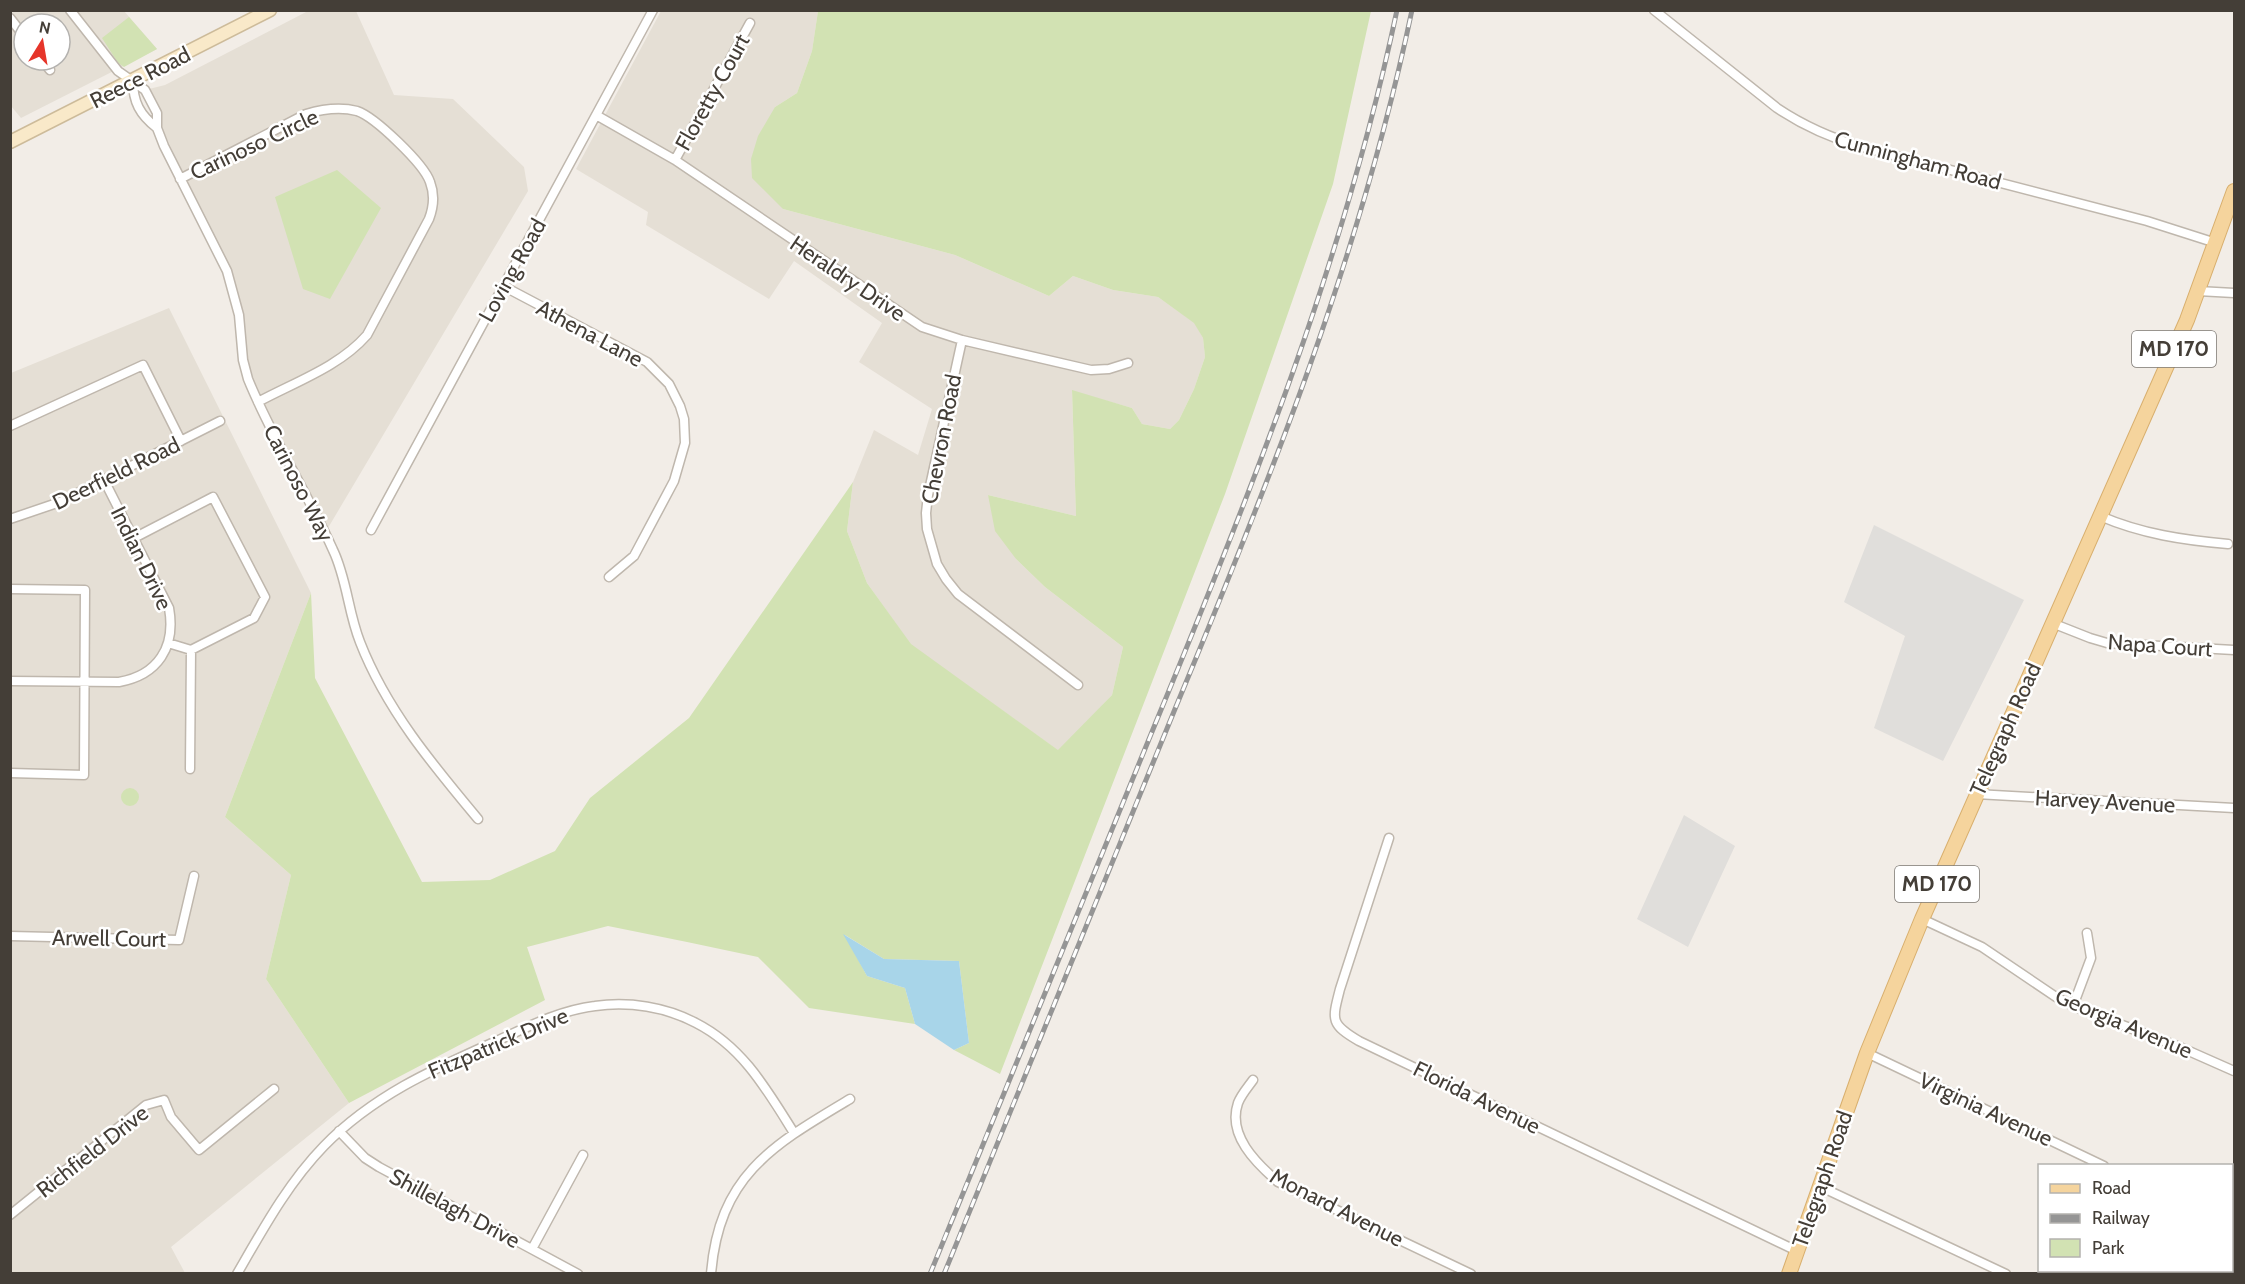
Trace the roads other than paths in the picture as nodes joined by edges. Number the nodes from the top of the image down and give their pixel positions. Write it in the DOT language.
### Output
graph roads {
  1 [pos="13,10"];
  2 [pos="70,10"];
  3 [pos="270,10"];
  4 [pos="653,10"];
  5 [pos="1654,10"];
  6 [pos="10,16"];
  7 [pos="750,23"];
  8 [pos="133,81"];
  9 [pos="596,115"];
  10 [pos="157,128"];
  11 [pos="10,142"];
  12 [pos="675,160"];
  13 [pos="180,179"];
  14 [pos="2235,191"];
  15 [pos="2216,243"];
  16 [pos="503,286"];
  17 [pos="2198,291"];
  18 [pos="2235,293"];
  19 [pos="962,340"];
  20 [pos="1128,363"];
  21 [pos="258,402"];
  22 [pos="220,421"];
  23 [pos="10,426"];
  24 [pos="181,441"];
  25 [pos="104,480"];
  26 [pos="2100,516"];
  27 [pos="10,519"];
  28 [pos="371,530"];
  29 [pos="134,538"];
  30 [pos="2228,544"];
  31 [pos="609,577"];
  32 [pos="10,589"];
  33 [pos="2052,623"];
  34 [pos="168,643"];
  35 [pos="192,650"];
  36 [pos="2235,650"];
  37 [pos="10,681"];
  38 [pos="85,682"];
  39 [pos="1078,686"];
  40 [pos="190,769"];
  41 [pos="10,773"];
  42 [pos="1976,794"];
  43 [pos="2235,808"];
  44 [pos="478,819"];
  45 [pos="1389,838"];
  46 [pos="194,876"];
  47 [pos="1922,919"];
  48 [pos="2087,933"];
  49 [pos="10,936"];
  50 [pos="2073,1006"];
  51 [pos="1867,1053"];
  52 [pos="2235,1071"];
  53 [pos="1254,1080"];
  54 [pos="274,1089"];
  55 [pos="850,1099"];
  56 [pos="339,1131"];
  57 [pos="794,1133"];
  58 [pos="583,1155"];
  59 [pos="2100,1164"];
  60 [pos="1819,1186"];
  61 [pos="10,1215"];
  62 [pos="532,1249"];
  63 [pos="1797,1251"];
  64 [pos="237,1274"];
  65 [pos="578,1274"];
  66 [pos="711,1274"];
  67 [pos="1471,1274"];
  68 [pos="1789,1274"];
  69 [pos="2006,1274"];
  1 -- 6 [label="street"];
  2 -- 8 [label="street"];
  3 -- 8 [label="main road, Reece Road"];
  4 -- 9 [label="street, Loving Road"];
  5 -- 15 [label="street, Cunningham Road"];
  7 -- 12 [label="street, Floretty Court"];
  8 -- 10 [label="street, Carinoso Way"];
  8 -- 10 [label="street, Carinoso Way"];
  8 -- 11 [label="main road, Reece Road"];
  9 -- 12 [label="street, Heraldry Drive"];
  9 -- 16 [label="street, Loving Road"];
  10 -- 13 [label="street, Carinoso Way"];
  12 -- 19 [label="street, Heraldry Drive"];
  13 -- 21 [label="street, Carinoso Way"];
  13 -- 21 [label="street, Carinoso Circle"];
  14 -- 15 [label="main road, Telegraph Road / MD 170"];
  15 -- 17 [label="main road, Telegraph Road / MD 170"];
  16 -- 28 [label="street, Loving Road"];
  16 -- 31 [label="street, Athena Lane"];
  17 -- 18 [label="street"];
  17 -- 26 [label="main road, Telegraph Road / MD 170"];
  19 -- 20 [label="street, Heraldry Drive"];
  19 -- 39 [label="street, Chevron Road"];
  21 -- 44 [label="street, Carinoso Way"];
  22 -- 24 [label="street, Deerfield Road"];
  23 -- 24 [label="street"];
  24 -- 25 [label="street, Deerfield Road"];
  25 -- 27 [label="street, Deerfield Road"];
  25 -- 29 [label="street, Indian Drive"];
  26 -- 30 [label="street"];
  26 -- 33 [label="main road, Telegraph Road / MD 170"];
  29 -- 34 [label="street, Indian Drive"];
  29 -- 35 [label="street"];
  32 -- 38 [label="street"];
  33 -- 36 [label="street, Napa Court"];
  33 -- 42 [label="main road, Telegraph Road / MD 170"];
  34 -- 35 [label="street"];
  34 -- 38 [label="street, Indian Drive"];
  35 -- 40 [label="street"];
  37 -- 38 [label="street, Indian Drive"];
  38 -- 41 [label="street"];
  42 -- 43 [label="street, Harvey Avenue"];
  42 -- 47 [label="main road, Telegraph Road / MD 170"];
  45 -- 63 [label="street, Florida Avenue"];
  46 -- 49 [label="street, Arwell Court"];
  47 -- 50 [label="street, Georgia Avenue"];
  47 -- 51 [label="main road, Telegraph Road / MD 170"];
  48 -- 50 [label="street"];
  50 -- 52 [label="street, Georgia Avenue"];
  51 -- 59 [label="street, Virginia Avenue"];
  51 -- 60 [label="main road, Telegraph Road / MD 170"];
  53 -- 67 [label="street, Monard Avenue"];
  54 -- 61 [label="street, Richfield Drive"];
  55 -- 57 [label="street"];
  56 -- 57 [label="street, Fitzpatrick Drive"];
  56 -- 62 [label="street, Shillelagh Drive"];
  56 -- 64 [label="street, Fitzpatrick Drive"];
  57 -- 66 [label="street"];
  58 -- 62 [label="street"];
  60 -- 63 [label="main road, Telegraph Road / MD 170"];
  60 -- 69 [label="street"];
  62 -- 65 [label="street, Shillelagh Drive"];
  63 -- 68 [label="main road, Telegraph Road / MD 170"];
}
